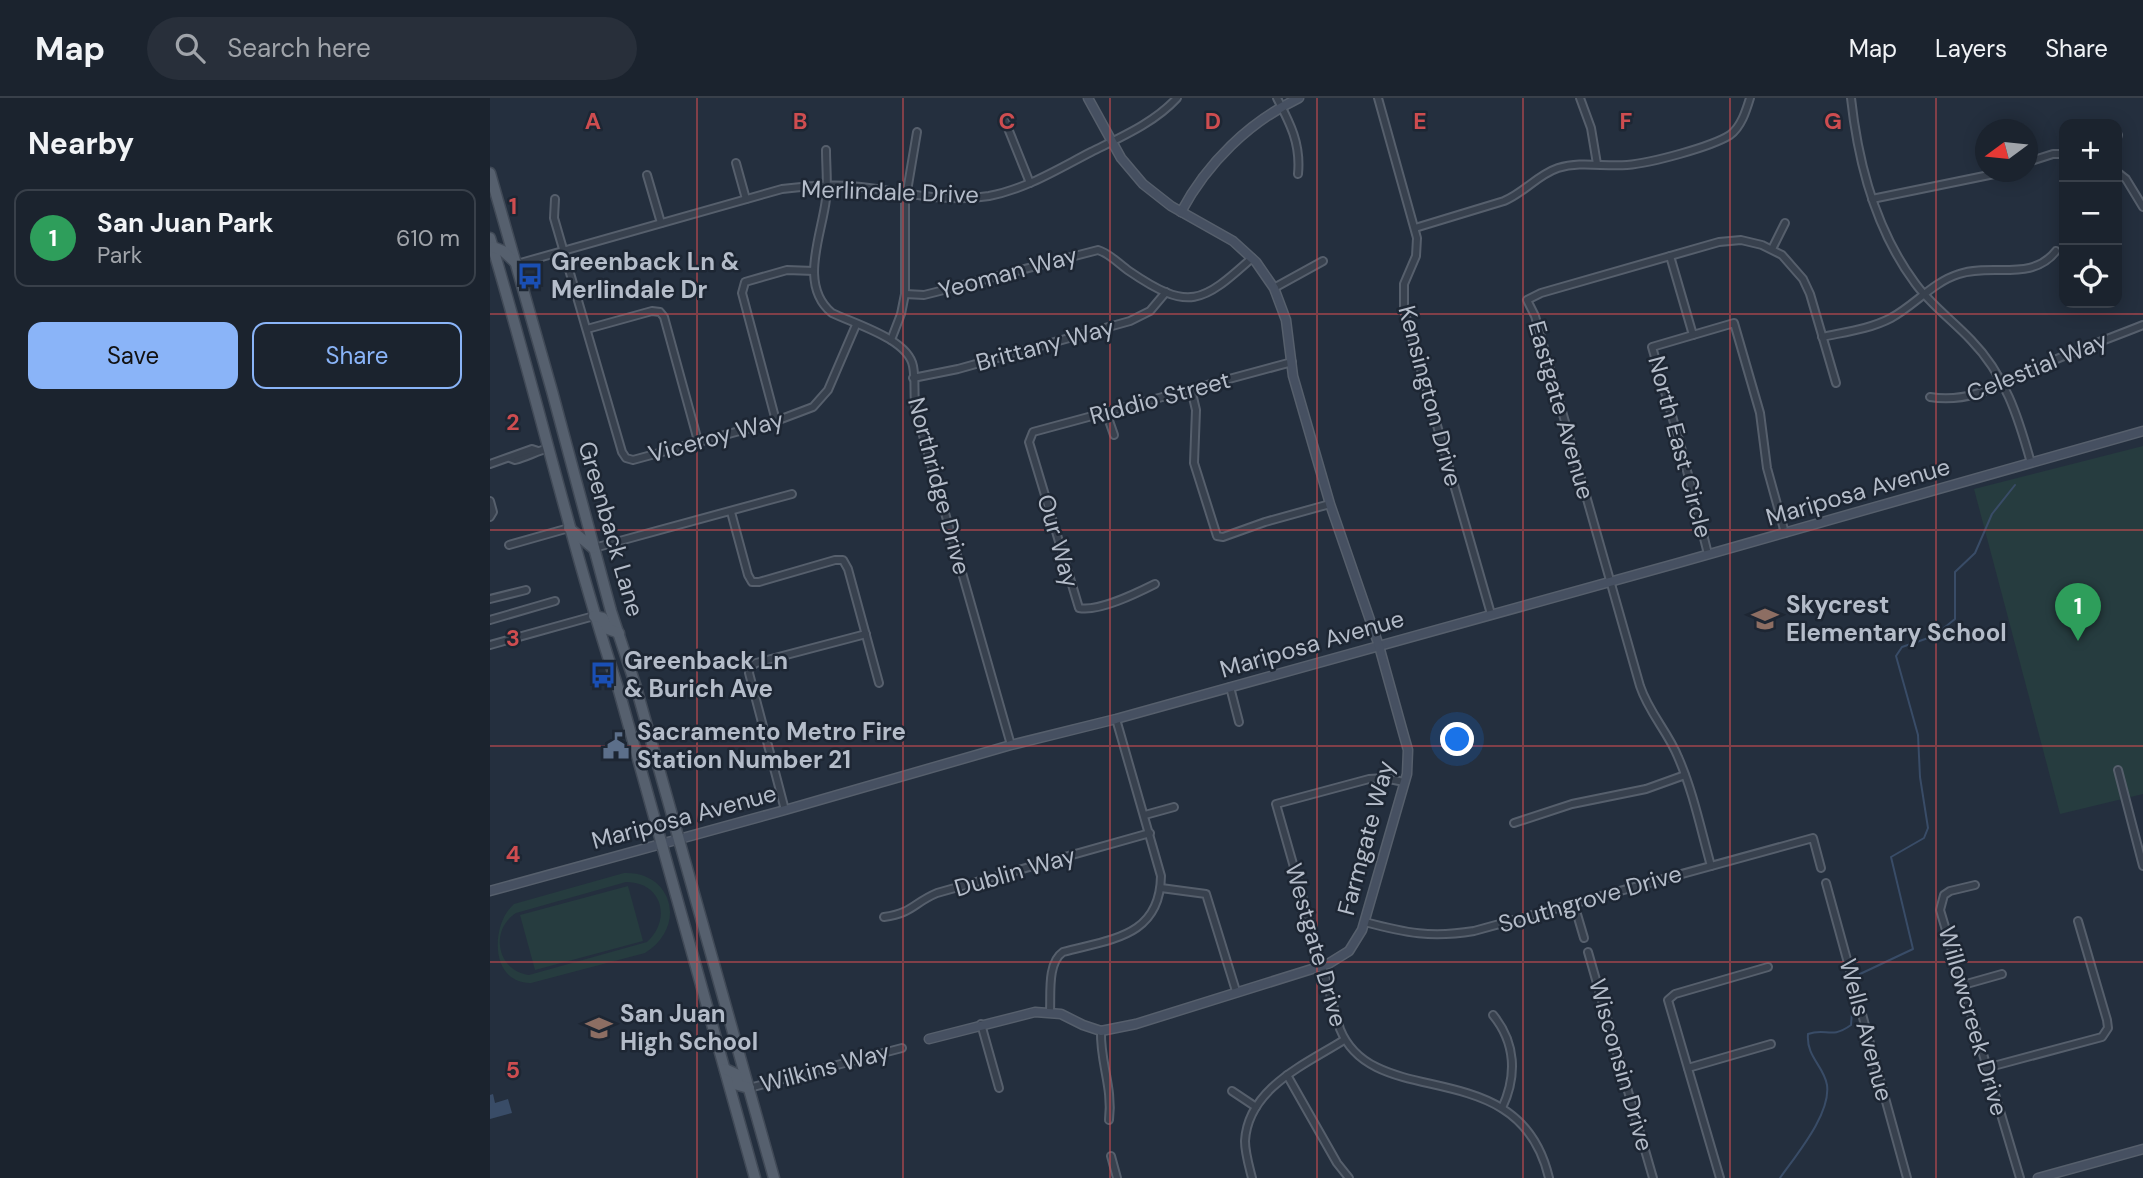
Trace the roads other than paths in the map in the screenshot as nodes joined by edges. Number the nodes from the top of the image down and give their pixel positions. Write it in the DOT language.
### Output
graph roads {
  1 [pos="1088,98"];
  2 [pos="1177,98"];
  3 [pos="1299,98"];
  4 [pos="1378,98"];
  5 [pos="1580,98"];
  6 [pos="1751,98"];
  7 [pos="1851,98"];
  8 [pos="1279,102"];
  9 [pos="1005,121"];
  10 [pos="917,132"];
  11 [pos="1111,141"];
  12 [pos="826,150"];
  13 [pos="2059,155"];
  14 [pos="2038,158"];
  15 [pos="736,163"];
  16 [pos="1597,164"];
  17 [pos="490,173"];
  18 [pos="1298,174"];
  19 [pos="647,175"];
  20 [pos="2122,176"];
  21 [pos="1975,178"];
  22 [pos="1030,183"];
  23 [pos="827,186"];
  24 [pos="905,193"];
  25 [pos="555,199"];
  26 [pos="746,199"];
  27 [pos="1872,199"];
  28 [pos="2143,207"];
  29 [pos="1181,212"];
  30 [pos="661,223"];
  31 [pos="1785,223"];
  32 [pos="1415,228"];
  33 [pos="491,242"];
  34 [pos="1772,249"];
  35 [pos="2056,251"];
  36 [pos="563,252"];
  37 [pos="1670,256"];
  38 [pos="1252,258"];
  39 [pos="1323,261"];
  40 [pos="517,264"];
  41 [pos="500,271"];
  42 [pos="814,271"];
  43 [pos="522,282"];
  44 [pos="1274,288"];
  45 [pos="1166,292"];
  46 [pos="905,294"];
  47 [pos="1924,295"];
  48 [pos="856,325"];
  49 [pos="2143,325"];
  50 [pos="587,330"];
  51 [pos="1693,335"];
  52 [pos="1822,337"];
  53 [pos="891,340"];
  54 [pos="1292,362"];
  55 [pos="913,378"];
  56 [pos="1836,383"];
  57 [pos="2004,384"];
  58 [pos="1191,389"];
  59 [pos="1930,397"];
  60 [pos="1106,412"];
  61 [pos="776,421"];
  62 [pos="2143,431"];
  63 [pos="1114,435"];
  64 [pos="1030,436"];
  65 [pos="698,441"];
  66 [pos="543,449"];
  67 [pos="2031,463"];
  68 [pos="490,464"];
  69 [pos="792,494"];
  70 [pos="490,501"];
  71 [pos="1330,504"];
  72 [pos="731,512"];
  73 [pos="490,517"];
  74 [pos="569,528"];
  75 [pos="1784,533"];
  76 [pos="509,545"];
  77 [pos="594,548"];
  78 [pos="1708,554"];
  79 [pos="1610,581"];
  80 [pos="1155,584"];
  81 [pos="526,590"];
  82 [pos="490,599"];
  83 [pos="555,601"];
  84 [pos="1491,614"];
  85 [pos="594,616"];
  86 [pos="490,620"];
  87 [pos="619,633"];
  88 [pos="866,634"];
  89 [pos="490,645"];
  90 [pos="1379,646"];
  91 [pos="880,683"];
  92 [pos="1230,687"];
  93 [pos="1116,719"];
  94 [pos="1239,722"];
  95 [pos="647,724"];
  96 [pos="630,729"];
  97 [pos="1011,745"];
  98 [pos="2118,770"];
  99 [pos="1685,775"];
  100 [pos="1404,782"];
  101 [pos="1174,807"];
  102 [pos="785,810"];
  103 [pos="1145,815"];
  104 [pos="1514,823"];
  105 [pos="1150,834"];
  106 [pos="2143,835"];
  107 [pos="2135,838"];
  108 [pos="678,839"];
  109 [pos="662,843"];
  110 [pos="1711,866"];
  111 [pos="2143,866"];
  112 [pos="1821,868"];
  113 [pos="1826,883"];
  114 [pos="1975,886"];
  115 [pos="1161,888"];
  116 [pos="490,891"];
  117 [pos="1574,904"];
  118 [pos="884,917"];
  119 [pos="2078,921"];
  120 [pos="1364,922"];
  121 [pos="1584,938"];
  122 [pos="1588,952"];
  123 [pos="1322,966"];
  124 [pos="1768,967"];
  125 [pos="2002,974"];
  126 [pos="1963,985"];
  127 [pos="1236,991"];
  128 [pos="1050,1012"];
  129 [pos="1493,1015"];
  130 [pos="981,1024"];
  131 [pos="1101,1031"];
  132 [pos="929,1039"];
  133 [pos="1344,1040"];
  134 [pos="1771,1044"];
  135 [pos="902,1048"];
  136 [pos="1688,1068"];
  137 [pos="1986,1068"];
  138 [pos="725,1069"];
  139 [pos="1287,1075"];
  140 [pos="749,1088"];
  141 [pos="999,1088"];
  142 [pos="1231,1091"];
  143 [pos="1256,1107"];
  144 [pos="1502,1108"];
  145 [pos="1109,1120"];
  146 [pos="2143,1149"];
  147 [pos="1111,1156"];
  148 [pos="755,1178"];
  149 [pos="774,1178"];
  150 [pos="1117,1178"];
  151 [pos="1252,1178"];
  152 [pos="1349,1178"];
  153 [pos="1549,1178"];
  154 [pos="1653,1178"];
  155 [pos="1720,1178"];
  156 [pos="1907,1178"];
  157 [pos="2020,1178"];
  158 [pos="2038,1178"];
  1 -- 11 [label="street, Farmgate Way"];
  2 -- 11 [label="street, Merlindale Drive"];
  3 -- 8 [label="street"];
  4 -- 32 [label="street, Kensington Drive"];
  5 -- 16 [label="street"];
  6 -- 16 [label="street"];
  7 -- 27 [label="street"];
  8 -- 18 [label="street"];
  8 -- 29 [label="street"];
  9 -- 22 [label="street"];
  10 -- 24 [label="street"];
  11 -- 22 [label="street, Merlindale Drive"];
  11 -- 29 [label="street, Farmgate Way"];
  12 -- 23 [label="street, Northridge Drive"];
  13 -- 14 [label="street"];
  15 -- 26 [label="street"];
  16 -- 32 [label="street"];
  17 -- 40 [label="main road, Greenback Lane"];
  19 -- 30 [label="street"];
  20 -- 28 [label="street"];
  21 -- 27 [label="street"];
  22 -- 24 [label="street, Merlindale Drive"];
  23 -- 24 [label="street, Merlindale Drive"];
  23 -- 26 [label="street, Merlindale Drive"];
  23 -- 42 [label="street, Northridge Drive"];
  24 -- 46 [label="street"];
  25 -- 36 [label="street, Viceroy Way"];
  26 -- 30 [label="street, Merlindale Drive"];
  27 -- 47 [label="street"];
  29 -- 38 [label="street, Farmgate Way"];
  30 -- 36 [label="street, Merlindale Drive"];
  31 -- 34 [label="street"];
  32 -- 84 [label="street, Kensington Drive"];
  33 -- 40 [label="main road"];
  33 -- 41 [label="main road, Greenback Lane"];
  34 -- 37 [label="street, Eastgate Avenue"];
  34 -- 52 [label="street, Eastgate Avenue"];
  35 -- 47 [label="street"];
  36 -- 40 [label="street, Merlindale Drive"];
  36 -- 50 [label="street, Viceroy Way"];
  37 -- 51 [label="street"];
  37 -- 79 [label="street, Eastgate Avenue"];
  38 -- 44 [label="street, Farmgate Way"];
  38 -- 45 [label="street, Yeoman Way"];
  39 -- 44 [label="street"];
  40 -- 43 [label="main road, Greenback Lane"];
  41 -- 43 [label="main road"];
  41 -- 66 [label="main road, Greenback Lane"];
  42 -- 48 [label="street, Northridge Drive"];
  42 -- 61 [label="street"];
  43 -- 77 [label="main road, Greenback Lane"];
  44 -- 54 [label="street, Farmgate Way"];
  45 -- 46 [label="street, Yeoman Way"];
  45 -- 55 [label="street, Brittany Way"];
  46 -- 53 [label="street"];
  47 -- 52 [label="street"];
  47 -- 57 [label="street"];
  48 -- 53 [label="street, Northridge Drive"];
  48 -- 61 [label="street, Viceroy Way"];
  49 -- 57 [label="street, Celestial Way"];
  50 -- 65 [label="street, Viceroy Way"];
  50 -- 65 [label="street"];
  51 -- 75 [label="street, North East Circle"];
  51 -- 78 [label="street, North East Circle"];
  52 -- 56 [label="street, Eastgate Avenue"];
  53 -- 55 [label="street, Northridge Drive"];
  54 -- 58 [label="street, Riddio Street"];
  54 -- 71 [label="street, Farmgate Way"];
  55 -- 97 [label="street, Northridge Drive"];
  57 -- 59 [label="street, Celestial Way"];
  57 -- 67 [label="street"];
  58 -- 60 [label="street, Riddio Street"];
  58 -- 71 [label="street"];
  60 -- 63 [label="street"];
  60 -- 64 [label="street, Riddio Street"];
  61 -- 65 [label="street, Viceroy Way"];
  62 -- 67 [label="street, Mariposa Avenue"];
  64 -- 80 [label="street, Our Way"];
  66 -- 68 [label="street"];
  66 -- 74 [label="main road, Greenback Lane"];
  67 -- 75 [label="street, Mariposa Avenue"];
  69 -- 72 [label="street"];
  70 -- 73 [label="street"];
  71 -- 90 [label="street, Farmgate Way"];
  72 -- 77 [label="street"];
  72 -- 88 [label="street"];
  74 -- 76 [label="street"];
  74 -- 77 [label="main road"];
  74 -- 85 [label="main road, Greenback Lane"];
  75 -- 78 [label="street, Mariposa Avenue"];
  77 -- 87 [label="main road, Greenback Lane"];
  78 -- 79 [label="street, Mariposa Avenue"];
  79 -- 84 [label="street, Mariposa Avenue"];
  79 -- 99 [label="street, Eastgate Avenue"];
  81 -- 82 [label="street"];
  83 -- 86 [label="street"];
  84 -- 90 [label="street, Mariposa Avenue"];
  85 -- 87 [label="main road"];
  85 -- 89 [label="street"];
  85 -- 96 [label="main road, Greenback Lane"];
  87 -- 95 [label="main road, Greenback Lane"];
  88 -- 91 [label="street"];
  88 -- 102 [label="street"];
  90 -- 92 [label="street, Mariposa Avenue"];
  90 -- 100 [label="street, Farmgate Way"];
  92 -- 93 [label="street, Mariposa Avenue"];
  92 -- 94 [label="street"];
  93 -- 97 [label="street, Mariposa Avenue"];
  93 -- 103 [label="street"];
  95 -- 96 [label="main road"];
  95 -- 108 [label="main road, Greenback Lane"];
  96 -- 109 [label="main road, Greenback Lane"];
  97 -- 102 [label="street, Mariposa Avenue"];
  98 -- 107 [label="street"];
  99 -- 104 [label="street"];
  99 -- 110 [label="street, Eastgate Avenue"];
  100 -- 120 [label="street, Farmgate Way"];
  100 -- 123 [label="street, Westgate Drive"];
  101 -- 103 [label="street"];
  102 -- 108 [label="street, Mariposa Avenue"];
  103 -- 105 [label="street"];
  105 -- 115 [label="street"];
  105 -- 118 [label="street, Dublin Way"];
  106 -- 107 [label="street"];
  107 -- 111 [label="street"];
  108 -- 109 [label="street, Mariposa Avenue"];
  108 -- 140 [label="main road, Greenback Lane"];
  109 -- 116 [label="street, Mariposa Avenue"];
  109 -- 138 [label="main road, Greenback Lane"];
  110 -- 112 [label="street, Southgrove Drive"];
  110 -- 117 [label="street, Southgrove Drive"];
  113 -- 156 [label="street, Wells Avenue"];
  114 -- 126 [label="street, Willowcreek Drive"];
  115 -- 127 [label="street"];
  115 -- 128 [label="street"];
  117 -- 120 [label="street, Southgrove Drive"];
  117 -- 121 [label="street"];
  119 -- 137 [label="street"];
  120 -- 123 [label="street, Farmgate Way"];
  122 -- 154 [label="street, Wisconsin Drive"];
  123 -- 127 [label="street, Farmgate Way"];
  123 -- 133 [label="street, Westgate Drive"];
  124 -- 136 [label="street"];
  125 -- 126 [label="street"];
  126 -- 137 [label="street, Willowcreek Drive"];
  127 -- 131 [label="street, Farmgate Way"];
  128 -- 130 [label="street"];
  128 -- 131 [label="street"];
  129 -- 144 [label="street"];
  130 -- 132 [label="street"];
  130 -- 141 [label="street"];
  131 -- 145 [label="street"];
  133 -- 139 [label="street"];
  133 -- 144 [label="street, Westgate Drive"];
  134 -- 136 [label="street"];
  135 -- 140 [label="street, Wilkins Way"];
  136 -- 155 [label="street"];
  137 -- 157 [label="street, Willowcreek Drive"];
  138 -- 140 [label="main road"];
  138 -- 148 [label="main road, Greenback Lane"];
  139 -- 143 [label="street"];
  139 -- 152 [label="street"];
  140 -- 149 [label="main road, Greenback Lane"];
  142 -- 143 [label="street"];
  143 -- 151 [label="street"];
  144 -- 153 [label="street, Westgate Drive"];
  146 -- 158 [label="street"];
  147 -- 150 [label="street"];
}
